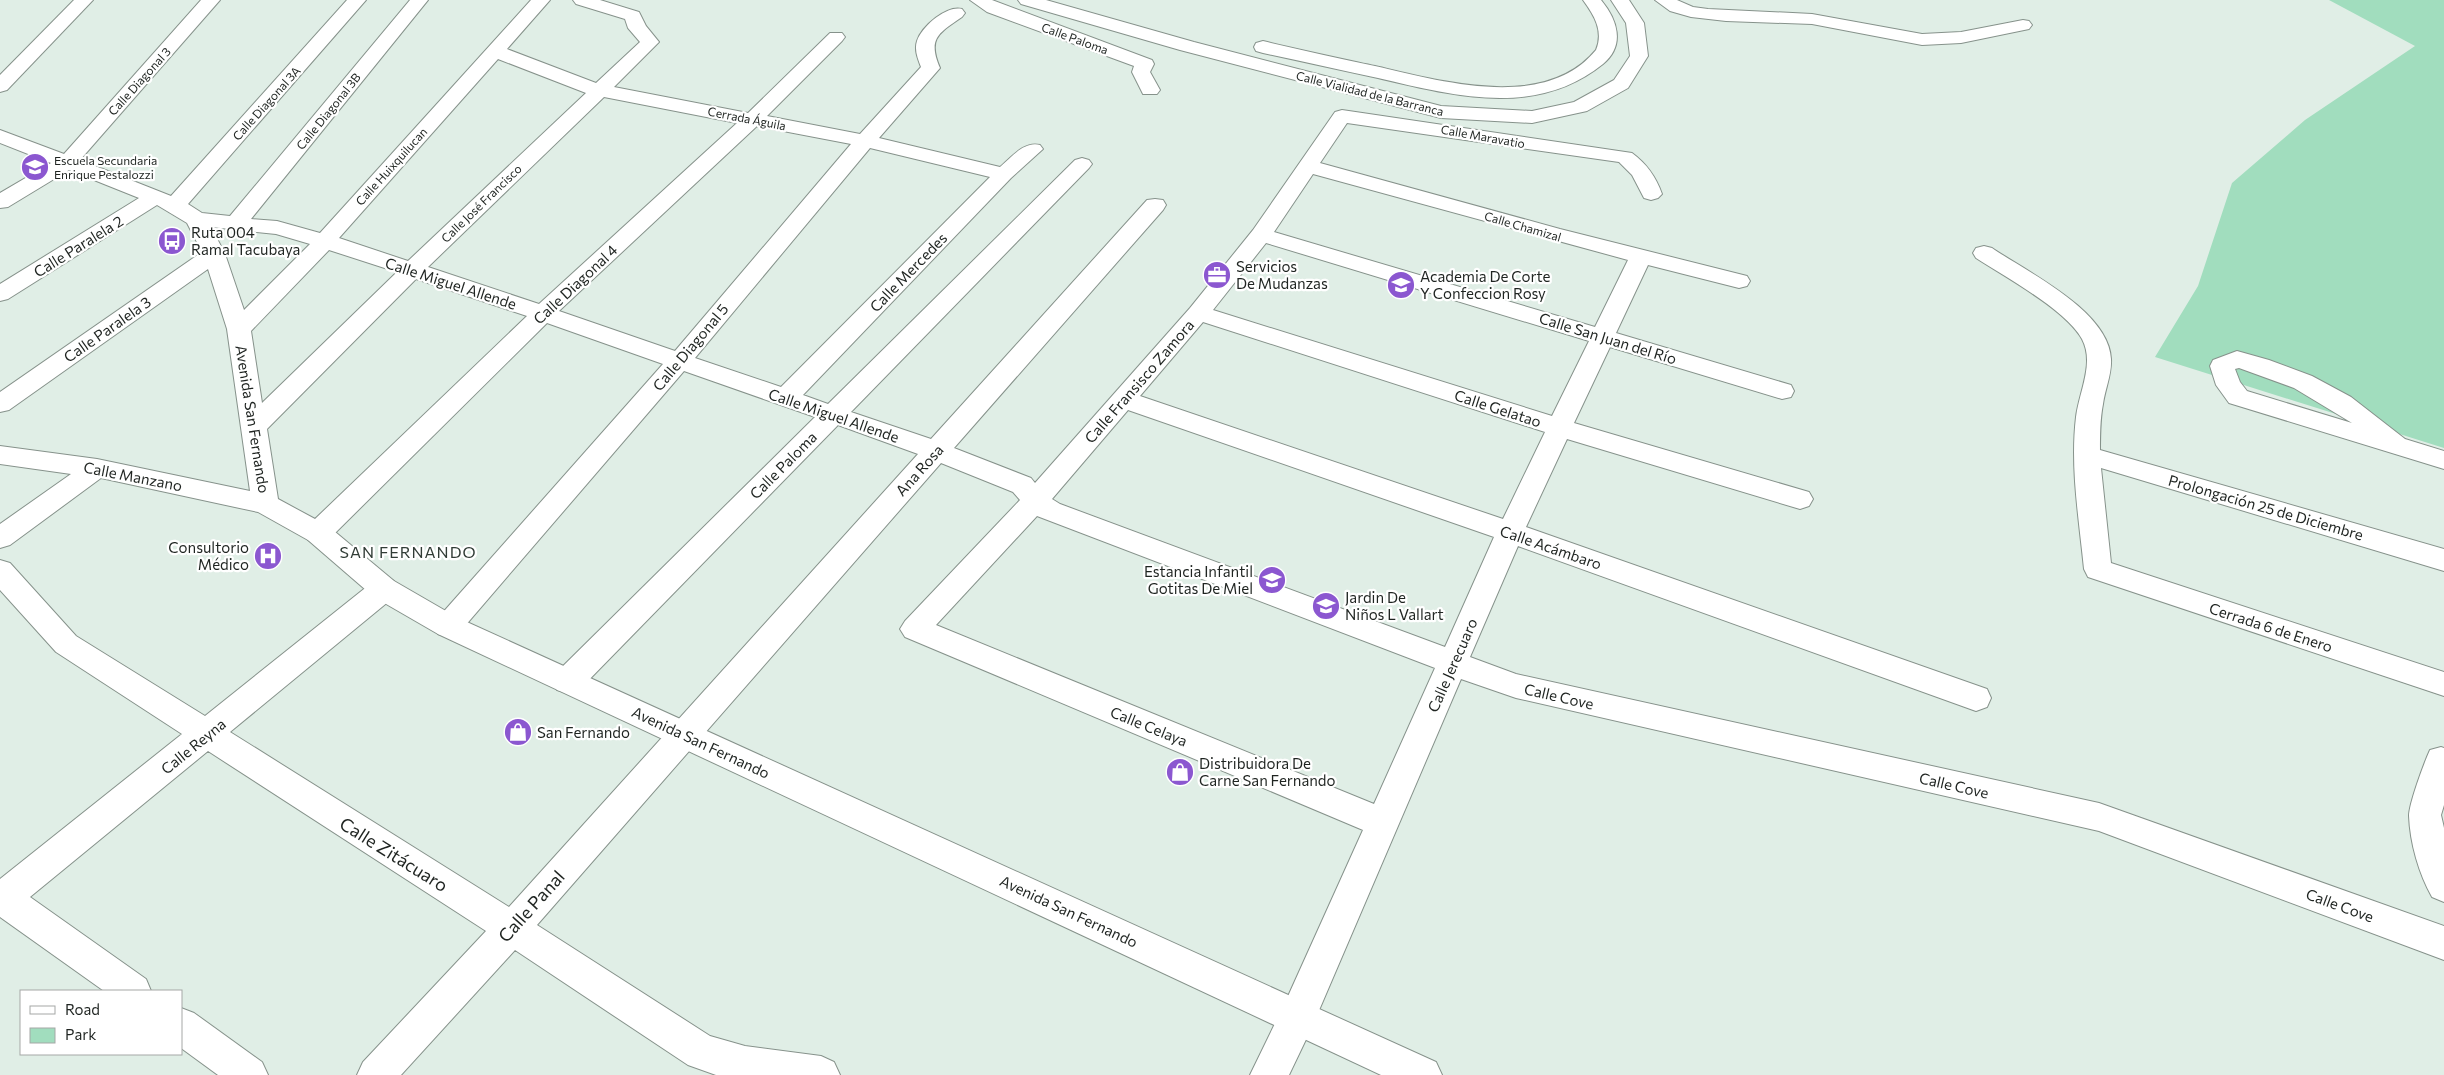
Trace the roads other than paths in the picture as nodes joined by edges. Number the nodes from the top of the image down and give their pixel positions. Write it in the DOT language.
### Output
graph roads {
  1 [pos="84,0"];
  2 [pos="211,0"];
  3 [pos="357,0"];
  4 [pos="419,0"];
  5 [pos="541,0"];
  6 [pos="582,0"];
  7 [pos="979,0"];
  8 [pos="1027,0"];
  9 [pos="1070,0"];
  10 [pos="1578,0"];
  11 [pos="1592,0"];
  12 [pos="1605,0"];
  13 [pos="1620,0"];
  14 [pos="1664,0"];
  15 [pos="956,14"];
  16 [pos="2023,25"];
  17 [pos="836,37"];
  18 [pos="1261,47"];
  19 [pos="494,51"];
  20 [pos="0,86"];
  21 [pos="597,90"];
  22 [pos="1150,90"];
  23 [pos="1342,116"];
  24 [pos="753,119"];
  25 [pos="0,136"];
  26 [pos="865,141"];
  27 [pos="1033,149"];
  28 [pos="66,163"];
  29 [pos="1082,164"];
  30 [pos="1308,166"];
  31 [pos="1004,174"];
  32 [pos="1651,194"];
  33 [pos="165,201"];
  34 [pos="0,202"];
  35 [pos="1155,206"];
  36 [pos="196,219"];
  37 [pos="237,222"];
  38 [pos="1261,235"];
  39 [pos="325,241"];
  40 [pos="1984,253"];
  41 [pos="214,254"];
  42 [pos="1640,258"];
  43 [pos="412,270"];
  44 [pos="1739,281"];
  45 [pos="0,294"];
  46 [pos="542,313"];
  47 [pos="1198,313"];
  48 [pos="239,329"];
  49 [pos="1602,336"];
  50 [pos="680,361"];
  51 [pos="1782,391"];
  52 [pos="785,398"];
  53 [pos="1124,400"];
  54 [pos="0,404"];
  55 [pos="834,415"];
  56 [pos="253,427"];
  57 [pos="1558,427"];
  58 [pos="2397,446"];
  59 [pos="937,450"];
  60 [pos="0,455"];
  61 [pos="2087,455"];
  62 [pos="2444,460"];
  63 [pos="97,468"];
  64 [pos="1800,498"];
  65 [pos="1035,501"];
  66 [pos="266,504"];
  67 [pos="1510,532"];
  68 [pos="318,533"];
  69 [pos="0,538"];
  70 [pos="2444,560"];
  71 [pos="0,571"];
  72 [pos="384,589"];
  73 [pos="448,626"];
  74 [pos="915,629"];
  75 [pos="1453,662"];
  76 [pos="568,681"];
  77 [pos="2444,684"];
  78 [pos="1976,698"];
  79 [pos="683,734"];
  80 [pos="207,735"];
  81 [pos="2441,760"];
  82 [pos="1383,823"];
  83 [pos="2444,886"];
  84 [pos="1,898"];
  85 [pos="512,928"];
  86 [pos="2444,943"];
  87 [pos="133,990"];
  88 [pos="1298,1016"];
  89 [pos="182,1027"];
  90 [pos="249,1075"];
  91 [pos="376,1075"];
  92 [pos="821,1075"];
  93 [pos="1269,1075"];
  94 [pos="1423,1075"];
  1 -- 20 [label="street"];
  2 -- 28 [label="street, Calle Diagonal 3"];
  3 -- 33 [label="street, Calle Diagonal 3A"];
  4 -- 37 [label="street, Calle Diagonal 3B"];
  5 -- 19 [label="street, Calle Huixquilucan"];
  6 -- 21 [label="street, Calle José Francisco"];
  7 -- 22 [label="street, Calle Paloma"];
  8 -- 13 [label="street, Calle Vialidad de la Barranca"];
  9 -- 18 [label="street"];
  10 -- 18 [label="street"];
  11 -- 18 [label="street"];
  12 -- 18 [label="street"];
  14 -- 16 [label="street"];
  15 -- 26 [label="street, Calle Diagonal 5"];
  17 -- 24 [label="street, Calle Diagonal 4"];
  19 -- 21 [label="street, Cerrada Águila"];
  19 -- 39 [label="street, Calle Huixquilucan"];
  21 -- 24 [label="street, Cerrada Águila"];
  21 -- 43 [label="street, Calle José Francisco"];
  23 -- 30 [label="street, Calle Fransisco Zamora"];
  23 -- 32 [label="street, Calle Maravatio"];
  24 -- 26 [label="street, Cerrada Águila"];
  24 -- 46 [label="street, Calle Diagonal 4"];
  25 -- 28 [label="street"];
  26 -- 31 [label="street, Cerrada Águila"];
  26 -- 50 [label="street, Calle Diagonal 5"];
  27 -- 31 [label="street, Calle Mercedes"];
  28 -- 33 [label="street"];
  28 -- 34 [label="street, Calle Diagonal 3"];
  29 -- 55 [label="street, Calle Paloma"];
  30 -- 38 [label="street, Calle Fransisco Zamora"];
  30 -- 42 [label="street, Calle Chamizal"];
  31 -- 52 [label="street, Calle Mercedes"];
  33 -- 36 [label="street"];
  33 -- 45 [label="street, Calle Paralela 2"];
  35 -- 59 [label="street, Ana Rosa"];
  36 -- 37 [label="street, Calle Miguel Allende"];
  36 -- 41 [label="street, Avenida San Fernando"];
  37 -- 39 [label="street, Calle Miguel Allende"];
  38 -- 47 [label="street, Calle Fransisco Zamora"];
  38 -- 49 [label="street, Calle San Juan del Río"];
  39 -- 43 [label="street, Calle Miguel Allende"];
  39 -- 48 [label="street, Calle Huixquilucan"];
  40 -- 61 [label="street"];
  41 -- 48 [label="street, Avenida San Fernando"];
  41 -- 54 [label="street, Calle Paralela 3"];
  42 -- 44 [label="street, Calle Chamizal"];
  42 -- 49 [label="street, Calle Jerecuaro"];
  43 -- 46 [label="street, Calle Miguel Allende"];
  43 -- 56 [label="street, Calle José Francisco"];
  46 -- 50 [label="street, Calle Miguel Allende"];
  46 -- 68 [label="street, Calle Diagonal 4"];
  47 -- 53 [label="street, Calle Fransisco Zamora"];
  47 -- 57 [label="street, Calle Gelatao"];
  48 -- 56 [label="street, Avenida San Fernando"];
  49 -- 51 [label="street, Calle San Juan del Río"];
  49 -- 57 [label="street, Calle Jerecuaro"];
  50 -- 52 [label="street, Calle Miguel Allende"];
  50 -- 73 [label="street, Calle Diagonal 5"];
  52 -- 55 [label="street, Calle Miguel Allende"];
  53 -- 65 [label="street, Calle Fransisco Zamora"];
  53 -- 67 [label="street, Calle Acámbaro"];
  55 -- 59 [label="street, Calle Miguel Allende"];
  55 -- 76 [label="street, Calle Paloma"];
  56 -- 66 [label="street, Avenida San Fernando"];
  57 -- 64 [label="street, Calle Gelatao"];
  57 -- 67 [label="street, Calle Jerecuaro"];
  58 -- 58 [label="street"];
  58 -- 62 [label="street"];
  59 -- 65 [label="street, Calle Miguel Allende"];
  59 -- 79 [label="street, Ana Rosa"];
  60 -- 63 [label="street, Calle Manzano"];
  61 -- 70 [label="street, Prolongación 25 de Diciembre"];
  61 -- 77 [label="street, Cerrada 6 de Enero"];
  63 -- 66 [label="street, Calle Manzano"];
  63 -- 69 [label="street"];
  65 -- 74 [label="street, Calle Fransisco Zamora"];
  65 -- 75 [label="street, Calle Miguel Allende"];
  66 -- 68 [label="street, Avenida San Fernando"];
  67 -- 75 [label="street, Calle Jerecuaro"];
  67 -- 78 [label="street, Calle Acámbaro"];
  68 -- 72 [label="street, Avenida San Fernando"];
  71 -- 80 [label="street, Calle Zitácuaro"];
  72 -- 73 [label="street, Avenida San Fernando"];
  72 -- 80 [label="street, Calle Reyna"];
  73 -- 76 [label="street, Avenida San Fernando"];
  74 -- 82 [label="street, Calle Celaya"];
  75 -- 82 [label="street, Calle Jerecuaro"];
  75 -- 86 [label="street, Calle Cove"];
  76 -- 79 [label="street, Avenida San Fernando"];
  79 -- 85 [label="street, Calle Panal"];
  79 -- 88 [label="street, Avenida San Fernando"];
  80 -- 84 [label="street, Calle Reyna"];
  80 -- 85 [label="street, Calle Zitácuaro"];
  81 -- 83 [label="street"];
  82 -- 88 [label="street, Calle Jerecuaro"];
  84 -- 87 [label="street"];
  85 -- 91 [label="street, Calle Panal"];
  85 -- 92 [label="street, Calle Zitácuaro"];
  88 -- 93 [label="street, Calle Jerecuaro"];
  88 -- 94 [label="street, Avenida San Fernando"];
  89 -- 90 [label="street"];
}
